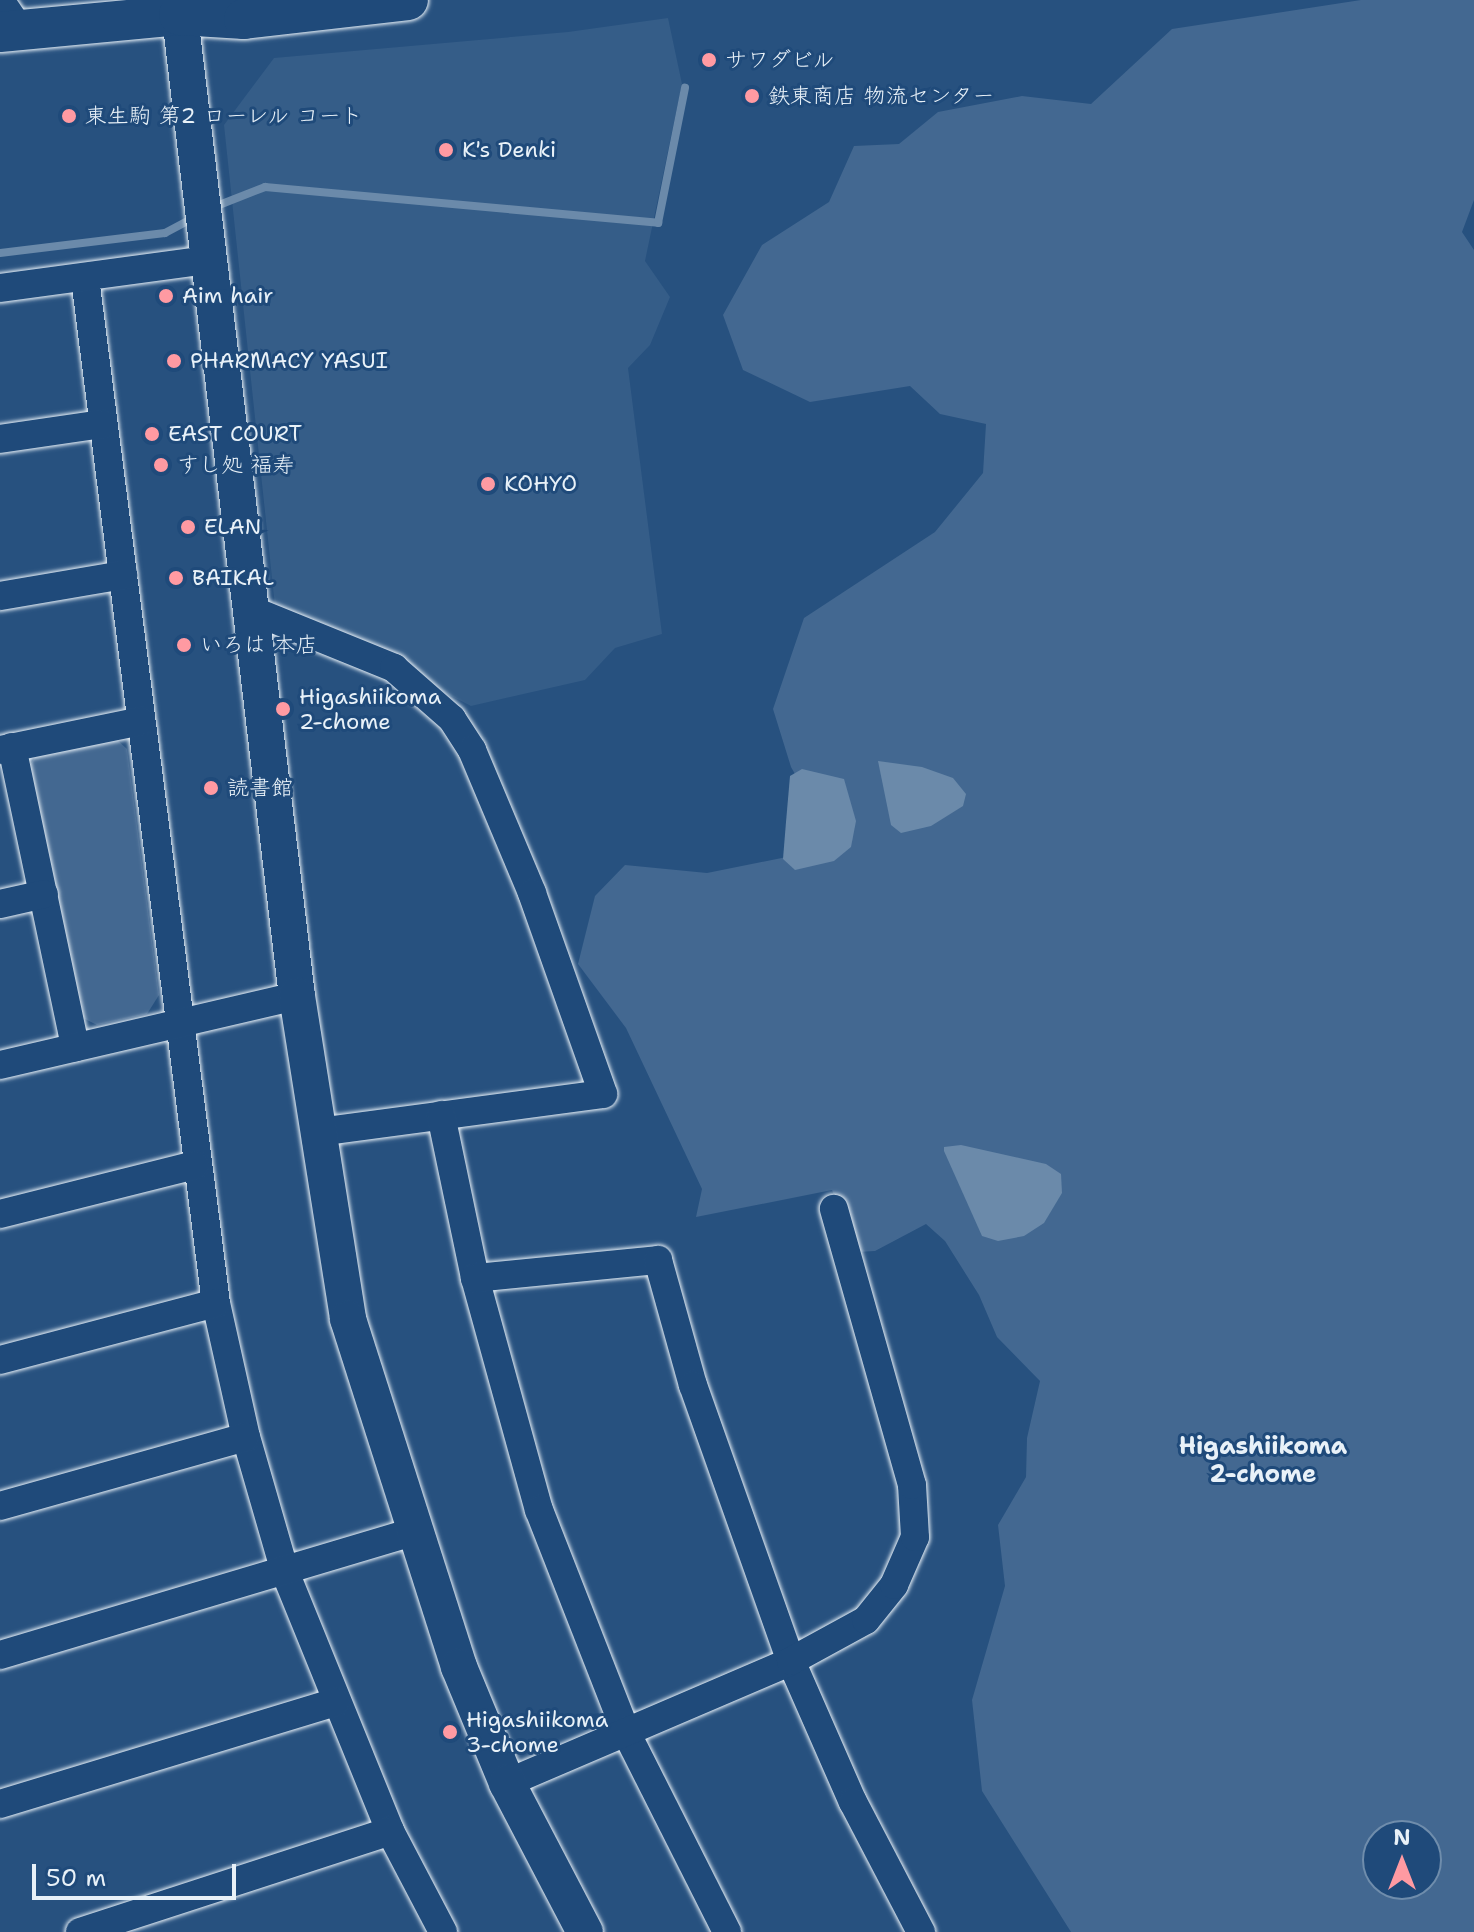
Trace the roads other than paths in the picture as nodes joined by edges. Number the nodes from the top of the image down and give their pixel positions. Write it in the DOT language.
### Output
graph roads {
  1 [pos="408,0"];
  2 [pos="343,2"];
  3 [pos="179,8"];
  4 [pos="7,21"];
  5 [pos="207,260"];
  6 [pos="85,278"];
  7 [pos="0,288"];
  8 [pos="103,424"];
  9 [pos="0,439"];
  10 [pos="123,575"];
  11 [pos="0,596"];
  12 [pos="249,609"];
  13 [pos="141,721"];
  14 [pos="6,749"];
  15 [pos="44,894"];
  16 [pos="0,904"];
  17 [pos="297,996"];
  18 [pos="178,1023"];
  19 [pos="75,1047"];
  20 [pos="0,1065"];
  21 [pos="441,1115"];
  22 [pos="317,1132"];
  23 [pos="195,1165"];
  24 [pos="834,1209"];
  25 [pos="0,1214"];
  26 [pos="475,1278"];
  27 [pos="216,1303"];
  28 [pos="0,1360"];
  29 [pos="246,1437"];
  30 [pos="0,1506"];
  31 [pos="412,1532"];
  32 [pos="285,1572"];
  33 [pos="0,1655"];
  34 [pos="791,1661"];
  35 [pos="336,1702"];
  36 [pos="626,1732"];
  37 [pos="507,1783"];
  38 [pos="0,1804"];
  39 [pos="390,1831"];
  40 [pos="80,1932"];
  41 [pos="443,1932"];
  42 [pos="585,1932"];
  43 [pos="727,1932"];
  44 [pos="921,1932"];
  1 -- 2 [label="main road"];
  2 -- 3 [label="main road"];
  3 -- 4 [label="main road"];
  3 -- 5 [label="street"];
  5 -- 6 [label="street"];
  5 -- 12 [label="street"];
  6 -- 7 [label="street"];
  6 -- 8 [label="street"];
  8 -- 9 [label="street"];
  8 -- 10 [label="street"];
  10 -- 11 [label="street"];
  10 -- 13 [label="street"];
  12 -- 17 [label="street"];
  12 -- 21 [label="street"];
  13 -- 14 [label="street"];
  13 -- 18 [label="street"];
  14 -- 15 [label="street"];
  15 -- 16 [label="street"];
  15 -- 19 [label="street"];
  17 -- 18 [label="street"];
  17 -- 22 [label="street"];
  18 -- 19 [label="street"];
  18 -- 23 [label="street"];
  19 -- 20 [label="street"];
  21 -- 22 [label="street"];
  21 -- 26 [label="street"];
  22 -- 31 [label="street"];
  23 -- 25 [label="street"];
  23 -- 27 [label="street"];
  24 -- 34 [label="street"];
  26 -- 34 [label="street"];
  26 -- 36 [label="street"];
  27 -- 28 [label="street"];
  27 -- 29 [label="street"];
  29 -- 30 [label="street"];
  29 -- 32 [label="street"];
  31 -- 32 [label="street"];
  31 -- 37 [label="street"];
  32 -- 33 [label="street"];
  32 -- 35 [label="street"];
  34 -- 36 [label="street"];
  34 -- 44 [label="street"];
  35 -- 38 [label="street"];
  35 -- 39 [label="street"];
  36 -- 37 [label="street"];
  36 -- 43 [label="street"];
  37 -- 42 [label="street"];
  39 -- 40 [label="street"];
  39 -- 41 [label="street"];
}
